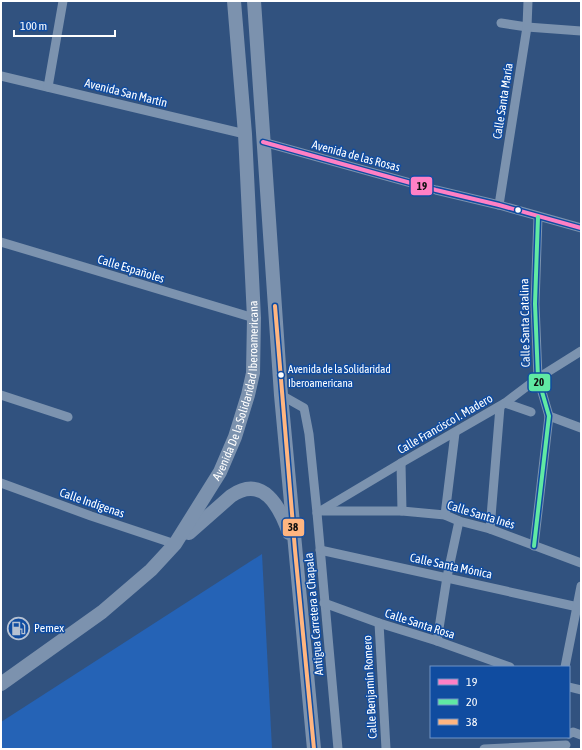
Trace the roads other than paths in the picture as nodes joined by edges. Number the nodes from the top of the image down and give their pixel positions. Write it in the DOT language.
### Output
graph roads {
  1 [pos="63,1"];
  2 [pos="234,1"];
  3 [pos="254,1"];
  4 [pos="528,1"];
  5 [pos="501,23"];
  6 [pos="527,27"];
  7 [pos="581,31"];
  8 [pos="1,76"];
  9 [pos="48,87"];
  10 [pos="245,134"];
  11 [pos="263,142"];
  12 [pos="499,205"];
  13 [pos="538,217"];
  14 [pos="581,228"];
  15 [pos="1,242"];
  16 [pos="254,318"];
  17 [pos="581,351"];
  18 [pos="538,378"];
  19 [pos="1,395"];
  20 [pos="281,395"];
  21 [pos="503,405"];
  22 [pos="531,412"];
  23 [pos="549,416"];
  24 [pos="68,417"];
  25 [pos="581,428"];
  26 [pos="455,433"];
  27 [pos="401,463"];
  28 [pos="1,483"];
  29 [pos="402,511"];
  30 [pos="319,512"];
  31 [pos="445,515"];
  32 [pos="459,520"];
  33 [pos="490,529"];
  34 [pos="175,544"];
  35 [pos="534,546"];
  36 [pos="295,550"];
  37 [pos="320,550"];
  38 [pos="581,563"];
  39 [pos="447,577"];
  40 [pos="581,586"];
  41 [pos="324,603"];
  42 [pos="578,606"];
  43 [pos="379,623"];
  44 [pos="437,641"];
  45 [pos="507,666"];
  46 [pos="565,666"];
  47 [pos="1,684"];
  48 [pos="570,687"];
  49 [pos="581,690"];
  50 [pos="570,734"];
  51 [pos="581,735"];
  52 [pos="566,744"];
  53 [pos="314,749"];
  54 [pos="338,749"];
  55 [pos="386,749"];
  56 [pos="484,749"];
  1 -- 9 [label="street"];
  2 -- 10 [label="highway, Avenida De la Solidaridad Iberoamericana"];
  3 -- 11 [label="highway, Avenida De la Solidaridad Iberoamericana"];
  4 -- 6 [label="street, Calle Santa María"];
  5 -- 6 [label="street"];
  6 -- 7 [label="street"];
  6 -- 12 [label="street, Calle Santa María"];
  8 -- 9 [label="street, Avenida San Martín"];
  9 -- 10 [label="street, Avenida San Martín"];
  10 -- 16 [label="highway, Avenida De la Solidaridad Iberoamericana"];
  11 -- 12 [label="street, Avenida de las Rosas"];
  11 -- 20 [label="highway, Avenida De la Solidaridad Iberoamericana"];
  12 -- 13 [label="street, Avenida de las Rosas"];
  13 -- 14 [label="street, Avenida de las Rosas"];
  13 -- 18 [label="street, Calle Santa Catalina"];
  15 -- 16 [label="street, Calle Españoles"];
  16 -- 34 [label="highway, Avenida De la Solidaridad Iberoamericana"];
  17 -- 18 [label="street, Calle Francisco I. Madero"];
  18 -- 21 [label="street, Calle Francisco I. Madero"];
  18 -- 23 [label="street, Calle Santa Catalina"];
  19 -- 24 [label="street"];
  20 -- 30 [label="street, Antigua Carretera a Chapala"];
  20 -- 36 [label="highway, Avenida De la Solidaridad Iberoamericana"];
  21 -- 22 [label="street"];
  21 -- 26 [label="street, Calle Francisco I. Madero"];
  21 -- 33 [label="street"];
  23 -- 25 [label="street"];
  23 -- 35 [label="street, Calle Santa Catalina"];
  26 -- 27 [label="street, Calle Francisco I. Madero"];
  26 -- 31 [label="street"];
  27 -- 29 [label="street"];
  27 -- 30 [label="street, Calle Francisco I. Madero"];
  28 -- 34 [label="street, Calle Indígenas"];
  29 -- 30 [label="street, Calle Santa Inés"];
  29 -- 31 [label="street, Calle Santa Inés"];
  30 -- 37 [label="street, Antigua Carretera a Chapala"];
  31 -- 32 [label="street, Calle Santa Inés"];
  32 -- 33 [label="street, Calle Santa Inés"];
  32 -- 39 [label="street"];
  33 -- 35 [label="street, Calle Santa Inés"];
  34 -- 36 [label="highway"];
  34 -- 47 [label="highway, Avenida De la Solidaridad Iberoamericana"];
  35 -- 38 [label="street, Calle Santa Inés"];
  36 -- 53 [label="highway, Avenida De la Solidaridad Iberoamericana"];
  37 -- 39 [label="street, Calle Santa Mónica"];
  37 -- 41 [label="street, Antigua Carretera a Chapala"];
  39 -- 42 [label="street, Calle Santa Mónica"];
  39 -- 44 [label="street"];
  40 -- 42 [label="street"];
  41 -- 43 [label="street, Calle Santa Rosa"];
  41 -- 54 [label="street, Antigua Carretera a Chapala"];
  42 -- 46 [label="street"];
  43 -- 44 [label="street, Calle Santa Rosa"];
  43 -- 55 [label="street, Calle Benjamín Romero"];
  44 -- 45 [label="street, Calle Santa Rosa"];
  48 -- 49 [label="street"];
  50 -- 51 [label="street"];
  52 -- 56 [label="street"];
}
